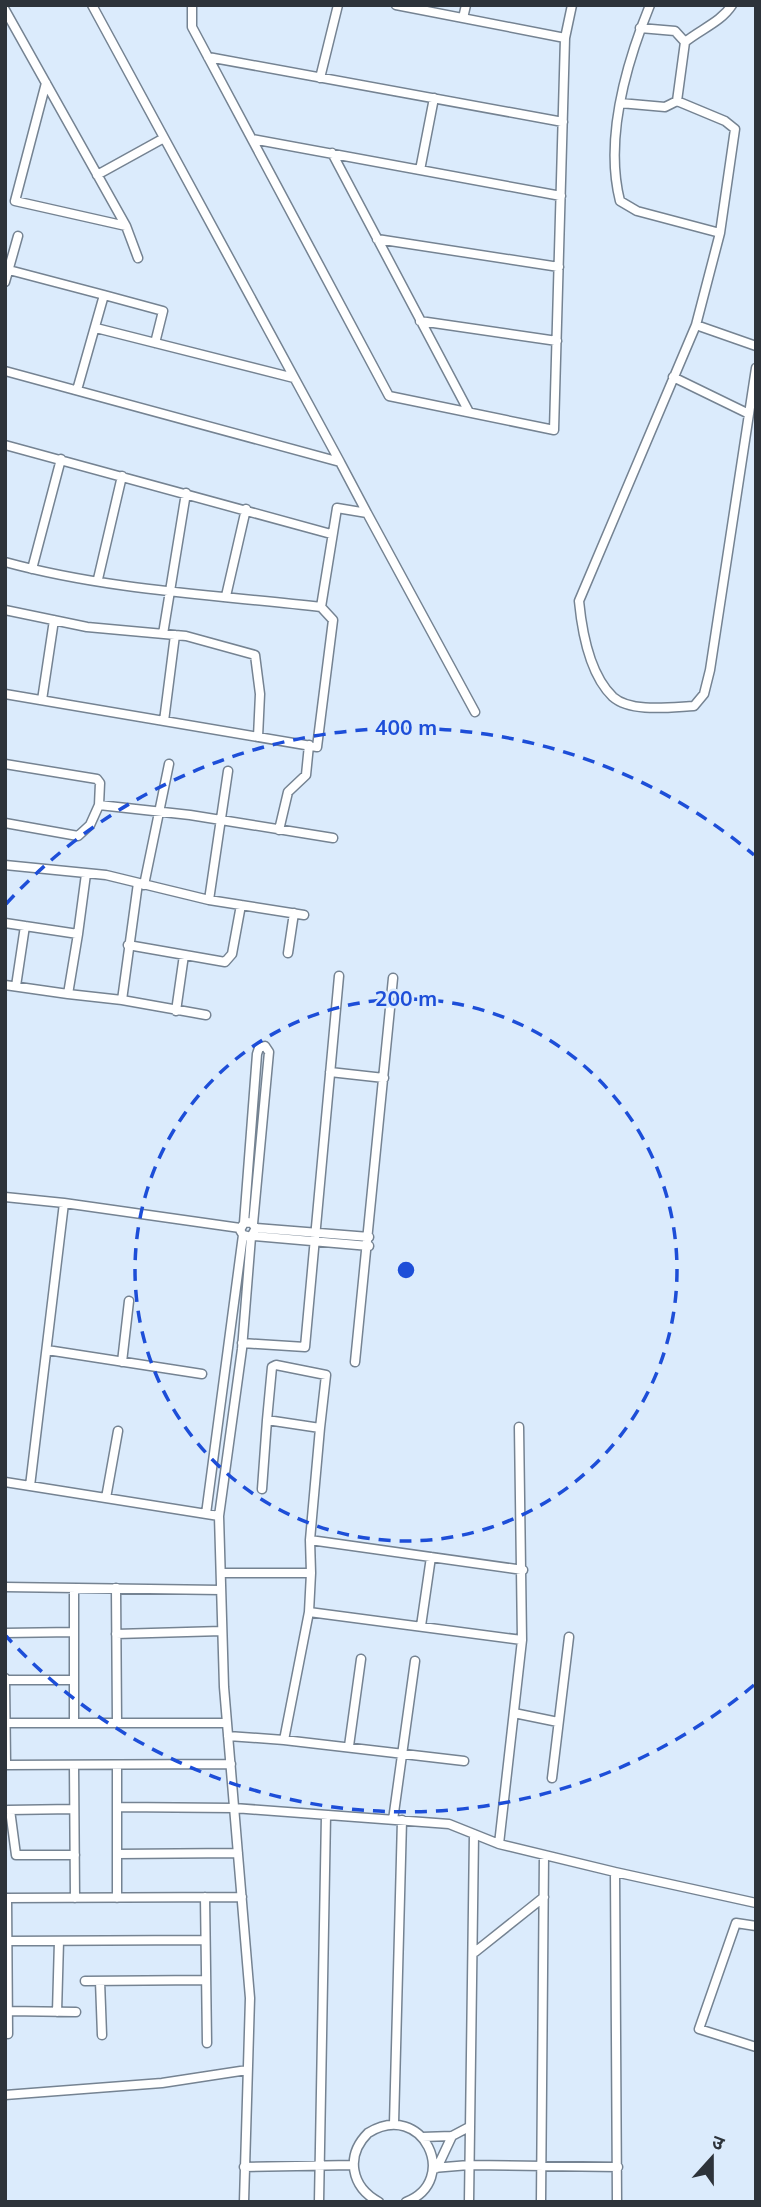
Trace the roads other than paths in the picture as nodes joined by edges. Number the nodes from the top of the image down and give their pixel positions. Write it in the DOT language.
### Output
graph roads {
  1 [pos="92,5"];
  2 [pos="192,5"];
  3 [pos="338,5"];
  4 [pos="396,5"];
  5 [pos="466,5"];
  6 [pos="572,5"];
  7 [pos="650,5"];
  8 [pos="733,5"];
  9 [pos="5,10"];
  10 [pos="463,18"];
  11 [pos="640,28"];
  12 [pos="565,38"];
  13 [pos="685,42"];
  14 [pos="208,57"];
  15 [pos="320,78"];
  16 [pos="46,83"];
  17 [pos="434,98"];
  18 [pos="677,101"];
  19 [pos="620,103"];
  20 [pos="563,122"];
  21 [pos="164,138"];
  22 [pos="252,139"];
  23 [pos="332,153"];
  24 [pos="420,170"];
  25 [pos="97,175"];
  26 [pos="561,196"];
  27 [pos="126,226"];
  28 [pos="720,233"];
  29 [pos="18,236"];
  30 [pos="377,239"];
  31 [pos="138,258"];
  32 [pos="559,267"];
  33 [pos="9,270"];
  34 [pos="5,282"];
  35 [pos="104,295"];
  36 [pos="420,321"];
  37 [pos="696,325"];
  38 [pos="96,328"];
  39 [pos="557,341"];
  40 [pos="155,343"];
  41 [pos="756,346"];
  42 [pos="756,368"];
  43 [pos="5,371"];
  44 [pos="673,377"];
  45 [pos="294,378"];
  46 [pos="78,390"];
  47 [pos="469,412"];
  48 [pos="749,414"];
  49 [pos="5,445"];
  50 [pos="61,459"];
  51 [pos="340,462"];
  52 [pos="122,476"];
  53 [pos="186,493"];
  54 [pos="246,509"];
  55 [pos="367,513"];
  56 [pos="331,534"];
  57 [pos="5,562"];
  58 [pos="32,569"];
  59 [pos="97,579"];
  60 [pos="168,591"];
  61 [pos="226,596"];
  62 [pos="321,607"];
  63 [pos="5,610"];
  64 [pos="54,620"];
  65 [pos="163,634"];
  66 [pos="175,635"];
  67 [pos="5,694"];
  68 [pos="42,700"];
  69 [pos="475,712"];
  70 [pos="164,721"];
  71 [pos="258,737"];
  72 [pos="309,745"];
  73 [pos="5,764"];
  74 [pos="169,764"];
  75 [pos="228,771"];
  76 [pos="99,805"];
  77 [pos="158,811"];
  78 [pos="219,819"];
  79 [pos="5,823"];
  80 [pos="279,830"];
  81 [pos="333,838"];
  82 [pos="5,864"];
  83 [pos="86,874"];
  84 [pos="141,884"];
  85 [pos="209,900"];
  86 [pos="241,905"];
  87 [pos="294,913"];
  88 [pos="304,915"];
  89 [pos="5,923"];
  90 [pos="25,926"];
  91 [pos="78,934"];
  92 [pos="128,945"];
  93 [pos="288,953"];
  94 [pos="184,955"];
  95 [pos="339,976"];
  96 [pos="393,978"];
  97 [pos="5,985"];
  98 [pos="16,986"];
  99 [pos="68,994"];
  100 [pos="122,1000"];
  101 [pos="176,1011"];
  102 [pos="206,1015"];
  103 [pos="330,1072"];
  104 [pos="384,1078"];
  105 [pos="253,1098"];
  106 [pos="265,1099"];
  107 [pos="5,1197"];
  108 [pos="64,1203"];
  109 [pos="248,1230"];
  110 [pos="316,1237"];
  111 [pos="369,1241"];
  112 [pos="129,1301"];
  113 [pos="242,1343"];
  114 [pos="47,1350"];
  115 [pos="122,1362"];
  116 [pos="355,1362"];
  117 [pos="202,1374"];
  118 [pos="267,1420"];
  119 [pos="519,1427"];
  120 [pos="320,1428"];
  121 [pos="118,1431"];
  122 [pos="5,1482"];
  123 [pos="30,1486"];
  124 [pos="262,1489"];
  125 [pos="106,1498"];
  126 [pos="206,1514"];
  127 [pos="219,1516"];
  128 [pos="310,1540"];
  129 [pos="431,1557"];
  130 [pos="523,1570"];
  131 [pos="221,1573"];
  132 [pos="311,1573"];
  133 [pos="5,1587"];
  134 [pos="74,1588"];
  135 [pos="116,1588"];
  136 [pos="221,1590"];
  137 [pos="309,1612"];
  138 [pos="421,1626"];
  139 [pos="222,1630"];
  140 [pos="74,1632"];
  141 [pos="5,1633"];
  142 [pos="116,1634"];
  143 [pos="569,1637"];
  144 [pos="522,1640"];
  145 [pos="360,1659"];
  146 [pos="415,1661"];
  147 [pos="5,1679"];
  148 [pos="74,1680"];
  149 [pos="514,1713"];
  150 [pos="558,1721"];
  151 [pos="6,1723"];
  152 [pos="74,1723"];
  153 [pos="117,1723"];
  154 [pos="227,1724"];
  155 [pos="228,1736"];
  156 [pos="284,1740"];
  157 [pos="349,1746"];
  158 [pos="401,1754"];
  159 [pos="464,1761"];
  160 [pos="230,1764"];
  161 [pos="6,1765"];
  162 [pos="74,1765"];
  163 [pos="117,1765"];
  164 [pos="552,1778"];
  165 [pos="117,1807"];
  166 [pos="234,1808"];
  167 [pos="74,1809"];
  168 [pos="8,1810"];
  169 [pos="326,1815"];
  170 [pos="397,1820"];
  171 [pos="474,1834"];
  172 [pos="499,1844"];
  173 [pos="238,1853"];
  174 [pos="117,1854"];
  175 [pos="75,1855"];
  176 [pos="544,1855"];
  177 [pos="615,1872"];
  178 [pos="242,1897"];
  179 [pos="544,1897"];
  180 [pos="6,1898"];
  181 [pos="75,1898"];
  182 [pos="117,1898"];
  183 [pos="205,1898"];
  184 [pos="756,1903"];
  185 [pos="756,1926"];
  186 [pos="205,1940"];
  187 [pos="7,1941"];
  188 [pos="59,1941"];
  189 [pos="475,1952"];
  190 [pos="206,1980"];
  191 [pos="85,1981"];
  192 [pos="100,1981"];
  193 [pos="8,2011"];
  194 [pos="57,2012"];
  195 [pos="76,2012"];
  196 [pos="8,2034"];
  197 [pos="102,2035"];
  198 [pos="207,2043"];
  199 [pos="756,2048"];
  200 [pos="247,2070"];
  201 [pos="5,2095"];
  202 [pos="394,2124"];
  203 [pos="469,2127"];
  204 [pos="452,2136"];
  205 [pos="422,2137"];
  206 [pos="353,2165"];
  207 [pos="469,2165"];
  208 [pos="320,2166"];
  209 [pos="244,2167"];
  210 [pos="542,2167"];
  211 [pos="618,2167"];
  212 [pos="435,2168"];
  213 [pos="244,2202"];
  214 [pos="319,2202"];
  215 [pos="379,2202"];
  216 [pos="406,2202"];
  217 [pos="469,2202"];
  218 [pos="541,2202"];
  219 [pos="617,2202"];
  1 -- 21 [label="street"];
  2 -- 14 [label="street"];
  3 -- 15 [label="street"];
  4 -- 10 [label="street"];
  5 -- 10 [label="street"];
  6 -- 12 [label="street"];
  7 -- 11 [label="street"];
  8 -- 13 [label="street"];
  9 -- 16 [label="street"];
  10 -- 12 [label="street"];
  11 -- 13 [label="street"];
  11 -- 19 [label="street"];
  12 -- 20 [label="street"];
  13 -- 18 [label="street"];
  14 -- 15 [label="street"];
  14 -- 22 [label="street"];
  15 -- 17 [label="street"];
  16 -- 25 [label="street"];
  16 -- 27 [label="street"];
  17 -- 20 [label="street"];
  17 -- 24 [label="street"];
  18 -- 19 [label="street"];
  18 -- 28 [label="street"];
  19 -- 28 [label="street"];
  20 -- 26 [label="street"];
  21 -- 25 [label="street"];
  21 -- 45 [label="street"];
  22 -- 23 [label="street"];
  22 -- 47 [label="street"];
  23 -- 24 [label="street"];
  23 -- 30 [label="street"];
  24 -- 26 [label="street"];
  25 -- 27 [label="street"];
  26 -- 32 [label="street"];
  27 -- 31 [label="street"];
  28 -- 37 [label="street"];
  29 -- 33 [label="street"];
  30 -- 32 [label="street"];
  30 -- 36 [label="street"];
  32 -- 39 [label="street"];
  33 -- 34 [label="street"];
  33 -- 35 [label="street"];
  35 -- 38 [label="street"];
  35 -- 40 [label="street"];
  36 -- 39 [label="street"];
  36 -- 47 [label="street"];
  37 -- 41 [label="street"];
  37 -- 44 [label="street"];
  38 -- 40 [label="street"];
  38 -- 46 [label="street"];
  39 -- 47 [label="street"];
  40 -- 45 [label="street"];
  42 -- 48 [label="street"];
  43 -- 46 [label="street"];
  44 -- 48 [label="street"];
  44 -- 48 [label="street"];
  45 -- 51 [label="street"];
  46 -- 51 [label="street"];
  49 -- 50 [label="street"];
  50 -- 52 [label="street"];
  50 -- 58 [label="street"];
  51 -- 55 [label="street"];
  52 -- 53 [label="street"];
  52 -- 59 [label="street"];
  53 -- 54 [label="street"];
  53 -- 60 [label="street"];
  54 -- 56 [label="street"];
  54 -- 61 [label="street"];
  55 -- 56 [label="street"];
  55 -- 69 [label="street"];
  56 -- 62 [label="street"];
  57 -- 58 [label="street"];
  58 -- 59 [label="street"];
  59 -- 60 [label="street"];
  60 -- 61 [label="street"];
  60 -- 65 [label="street"];
  61 -- 62 [label="street"];
  62 -- 72 [label="street"];
  63 -- 64 [label="street"];
  64 -- 65 [label="street"];
  64 -- 68 [label="street"];
  65 -- 66 [label="street"];
  66 -- 70 [label="street"];
  66 -- 71 [label="street"];
  67 -- 68 [label="street"];
  68 -- 70 [label="street"];
  70 -- 71 [label="street"];
  71 -- 72 [label="street"];
  72 -- 80 [label="street"];
  73 -- 76 [label="street"];
  74 -- 77 [label="street"];
  75 -- 78 [label="street"];
  76 -- 77 [label="street"];
  76 -- 79 [label="street"];
  77 -- 78 [label="street"];
  77 -- 84 [label="street"];
  78 -- 80 [label="street"];
  78 -- 85 [label="street"];
  80 -- 81 [label="street"];
  82 -- 83 [label="street"];
  83 -- 84 [label="street"];
  83 -- 91 [label="street"];
  84 -- 85 [label="street"];
  84 -- 92 [label="street"];
  85 -- 86 [label="street"];
  86 -- 87 [label="street"];
  86 -- 94 [label="street"];
  87 -- 88 [label="street"];
  87 -- 93 [label="street"];
  89 -- 90 [label="street"];
  90 -- 91 [label="street"];
  90 -- 98 [label="street"];
  91 -- 99 [label="street"];
  92 -- 94 [label="street"];
  92 -- 100 [label="street"];
  94 -- 101 [label="street"];
  95 -- 103 [label="street"];
  96 -- 104 [label="street"];
  97 -- 98 [label="street"];
  98 -- 99 [label="street"];
  99 -- 100 [label="street"];
  100 -- 101 [label="street"];
  101 -- 102 [label="street"];
  103 -- 104 [label="street"];
  103 -- 110 [label="street"];
  104 -- 111 [label="street"];
  105 -- 106 [label="street"];
  105 -- 106 [label="street"];
  105 -- 109 [label="street"];
  106 -- 109 [label="street"];
  107 -- 108 [label="street"];
  108 -- 109 [label="street"];
  108 -- 114 [label="street"];
  109 -- 110 [label="street"];
  109 -- 113 [label="street"];
  109 -- 126 [label="street"];
  110 -- 111 [label="street"];
  110 -- 113 [label="street"];
  111 -- 116 [label="street"];
  112 -- 115 [label="street"];
  113 -- 127 [label="street"];
  114 -- 115 [label="street"];
  114 -- 123 [label="street"];
  115 -- 117 [label="street"];
  118 -- 120 [label="street"];
  118 -- 120 [label="street"];
  118 -- 124 [label="street"];
  119 -- 130 [label="street"];
  120 -- 128 [label="street"];
  121 -- 125 [label="street"];
  122 -- 123 [label="street"];
  123 -- 125 [label="street"];
  125 -- 126 [label="street"];
  126 -- 127 [label="street"];
  127 -- 131 [label="street"];
  128 -- 129 [label="street"];
  128 -- 132 [label="street"];
  129 -- 130 [label="street"];
  129 -- 138 [label="street"];
  130 -- 144 [label="street"];
  131 -- 132 [label="street"];
  131 -- 136 [label="street"];
  132 -- 137 [label="street"];
  133 -- 134 [label="street"];
  134 -- 135 [label="street"];
  134 -- 140 [label="street"];
  135 -- 136 [label="street"];
  135 -- 142 [label="street"];
  136 -- 139 [label="street"];
  137 -- 138 [label="street"];
  137 -- 156 [label="street"];
  138 -- 144 [label="street"];
  139 -- 142 [label="street"];
  139 -- 154 [label="street"];
  140 -- 141 [label="street"];
  140 -- 148 [label="street"];
  142 -- 153 [label="street"];
  143 -- 150 [label="street"];
  144 -- 149 [label="street"];
  145 -- 157 [label="street"];
  146 -- 158 [label="street"];
  147 -- 148 [label="street"];
  147 -- 151 [label="street"];
  148 -- 152 [label="street"];
  149 -- 150 [label="street"];
  149 -- 172 [label="street"];
  150 -- 164 [label="street"];
  151 -- 152 [label="street"];
  151 -- 161 [label="street"];
  152 -- 153 [label="street"];
  153 -- 154 [label="street"];
  154 -- 155 [label="street"];
  155 -- 156 [label="street"];
  155 -- 160 [label="street"];
  156 -- 157 [label="street"];
  157 -- 158 [label="street"];
  158 -- 159 [label="street"];
  158 -- 170 [label="street"];
  160 -- 163 [label="street"];
  160 -- 166 [label="street"];
  161 -- 162 [label="street"];
  162 -- 163 [label="street"];
  162 -- 167 [label="street"];
  163 -- 165 [label="street"];
  165 -- 166 [label="street"];
  165 -- 174 [label="street"];
  166 -- 169 [label="street"];
  166 -- 173 [label="street"];
  167 -- 168 [label="street"];
  167 -- 175 [label="street"];
  168 -- 175 [label="street"];
  169 -- 170 [label="street"];
  169 -- 208 [label="street"];
  170 -- 171 [label="street"];
  170 -- 202 [label="street"];
  171 -- 172 [label="street"];
  171 -- 189 [label="street"];
  172 -- 176 [label="street"];
  173 -- 174 [label="street"];
  173 -- 178 [label="street"];
  174 -- 182 [label="street"];
  175 -- 181 [label="street"];
  176 -- 177 [label="street"];
  176 -- 179 [label="street"];
  177 -- 184 [label="street"];
  177 -- 211 [label="street"];
  178 -- 183 [label="street"];
  178 -- 200 [label="street"];
  179 -- 189 [label="street"];
  179 -- 210 [label="street"];
  180 -- 181 [label="street"];
  180 -- 187 [label="street"];
  181 -- 182 [label="street"];
  182 -- 183 [label="street"];
  183 -- 186 [label="street"];
  185 -- 199 [label="street"];
  186 -- 188 [label="street"];
  186 -- 190 [label="street"];
  187 -- 188 [label="street"];
  187 -- 193 [label="street"];
  188 -- 194 [label="street"];
  189 -- 203 [label="street"];
  190 -- 192 [label="street"];
  190 -- 198 [label="street"];
  191 -- 192 [label="street"];
  192 -- 197 [label="street"];
  193 -- 194 [label="street"];
  193 -- 196 [label="street"];
  194 -- 195 [label="street"];
  200 -- 201 [label="street"];
  200 -- 209 [label="street"];
  202 -- 205 [label="street"];
  202 -- 206 [label="street"];
  203 -- 204 [label="street"];
  203 -- 207 [label="street"];
  204 -- 205 [label="street"];
  204 -- 212 [label="street"];
  205 -- 212 [label="street"];
  206 -- 208 [label="street"];
  206 -- 215 [label="street"];
  207 -- 210 [label="street"];
  207 -- 212 [label="street"];
  207 -- 217 [label="street"];
  208 -- 209 [label="street"];
  208 -- 214 [label="street"];
  209 -- 213 [label="street"];
  210 -- 211 [label="street"];
  210 -- 218 [label="street"];
  211 -- 219 [label="street"];
  212 -- 216 [label="street"];
}
